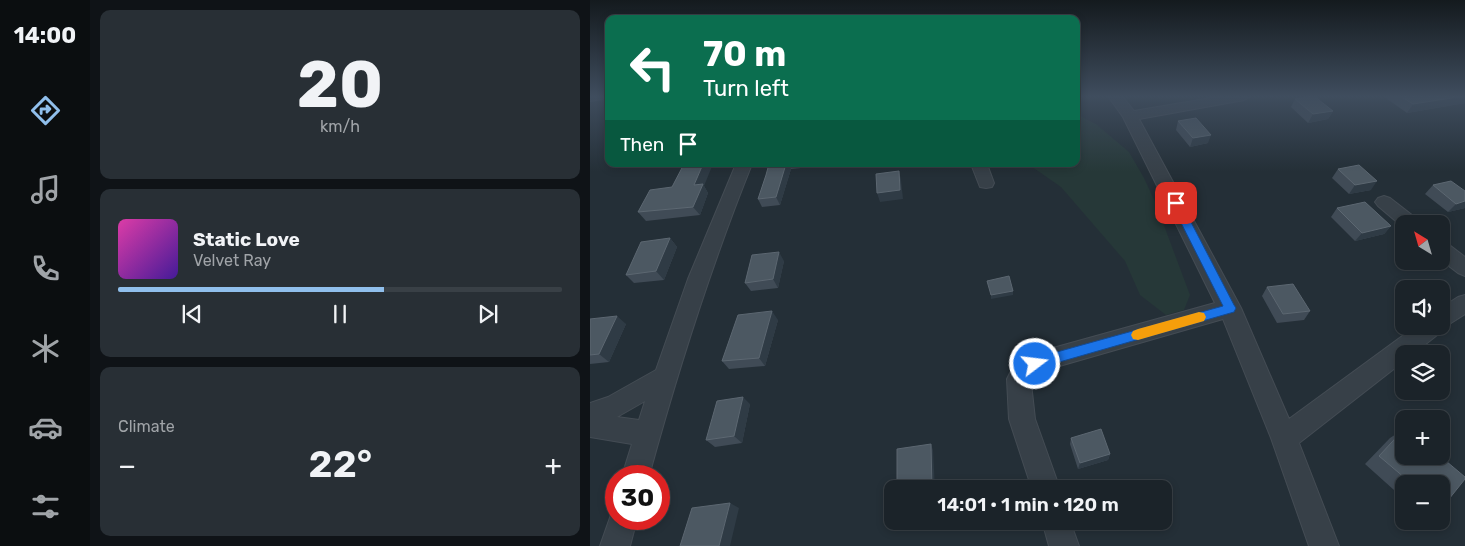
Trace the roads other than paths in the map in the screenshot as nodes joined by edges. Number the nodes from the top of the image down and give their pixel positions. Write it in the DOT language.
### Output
graph roads {
  1 [pos="1133,121"];
  2 [pos="743,167"];
  3 [pos="979,167"];
  4 [pos="986,183"];
  5 [pos="1384,202"];
  6 [pos="1400,215"];
  7 [pos="1450,256"];
  8 [pos="1465,268"];
  9 [pos="1465,303"];
  10 [pos="1230,308"];
  11 [pos="1450,314"];
  12 [pos="1421,335"];
  13 [pos="665,377"];
  14 [pos="590,414"];
  15 [pos="590,425"];
  16 [pos="647,434"];
  17 [pos="1284,438"];
  18 [pos="638,465"];
  19 [pos="1043,480"];
  20 [pos="620,530"];
  21 [pos="1059,530"];
  22 [pos="616,546"];
  23 [pos="1064,546"];
  24 [pos="1324,546"];
  1 -- 10 [label="street"];
  2 -- 13 [label="street"];
  3 -- 4 [label="street"];
  5 -- 6 [label="street"];
  7 -- 8 [label="street"];
  9 -- 11 [label="street"];
  10 -- 17 [label="street"];
  10 -- 19 [label="street"];
  12 -- 17 [label="street"];
  13 -- 14 [label="street"];
  13 -- 16 [label="street"];
  15 -- 16 [label="street"];
  16 -- 18 [label="street"];
  17 -- 24 [label="street"];
  20 -- 22 [label="street"];
  21 -- 23 [label="street"];
}
